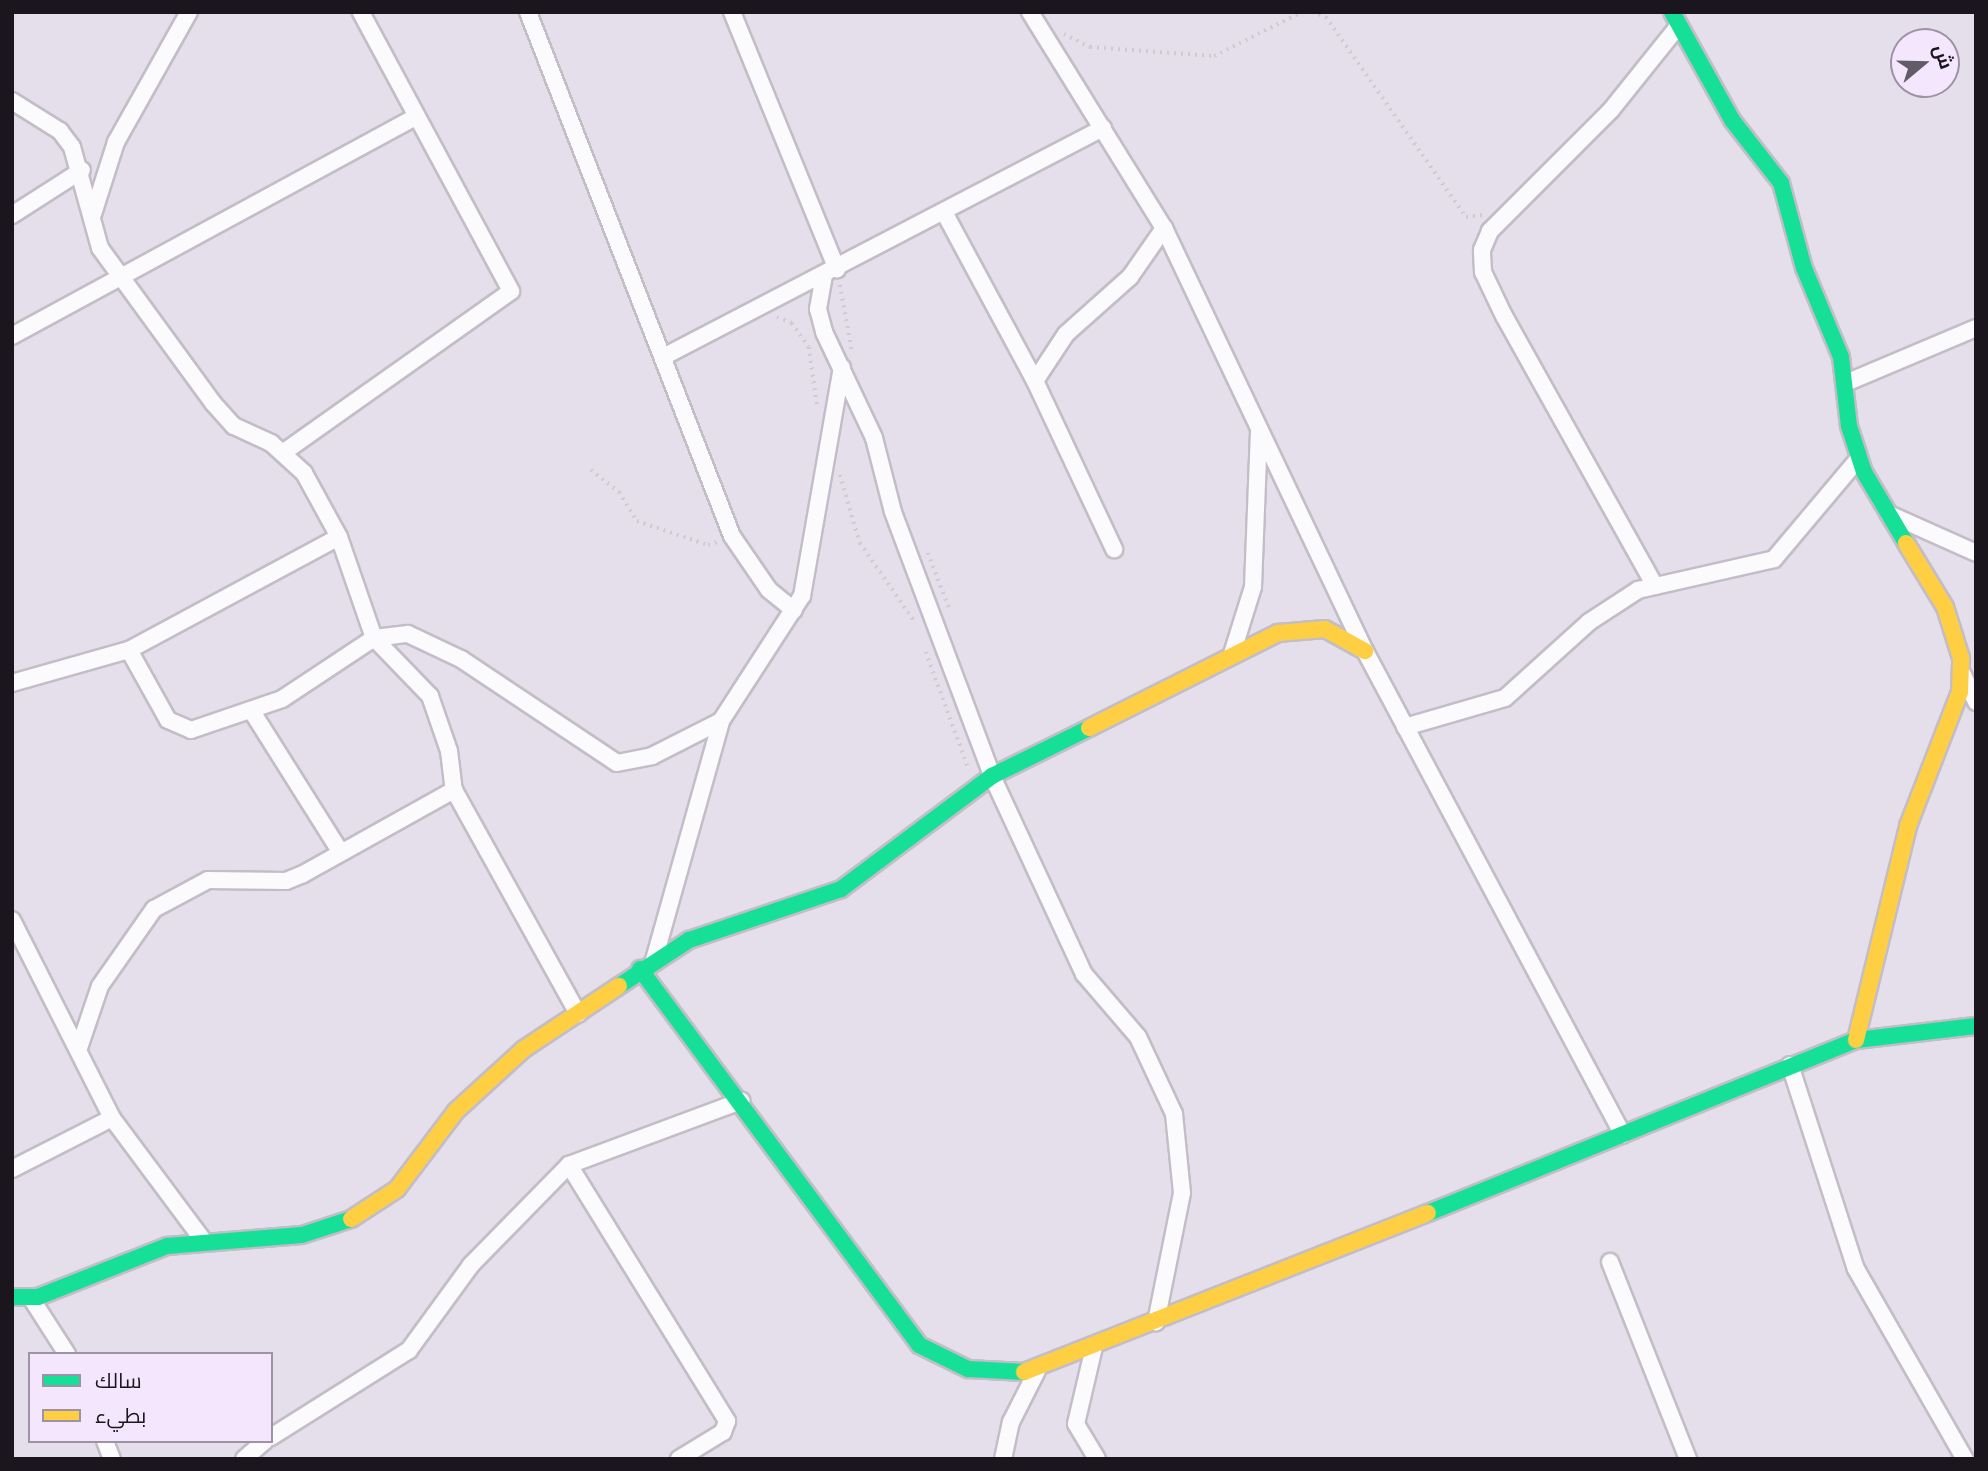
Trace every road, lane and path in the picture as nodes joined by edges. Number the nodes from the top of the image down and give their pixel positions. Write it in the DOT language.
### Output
graph roads {
  1 [pos="189,12"];
  2 [pos="361,12"];
  3 [pos="528,12"];
  4 [pos="732,12"];
  5 [pos="1030,12"];
  6 [pos="1302,12"];
  7 [pos="1312,12"];
  8 [pos="1676,18"];
  9 [pos="1059,32"];
  10 [pos="12,101"];
  11 [pos="416,117"];
  12 [pos="1104,128"];
  13 [pos="82,170"];
  14 [pos="944,212"];
  15 [pos="1492,214"];
  16 [pos="12,215"];
  17 [pos="93,216"];
  18 [pos="1164,228"];
  19 [pos="830,272"];
  20 [pos="120,277"];
  21 [pos="1976,328"];
  22 [pos="12,336"];
  23 [pos="663,356"];
  24 [pos="842,367"];
  25 [pos="1035,381"];
  26 [pos="1847,382"];
  27 [pos="1259,422"];
  28 [pos="284,452"];
  29 [pos="1859,458"];
  30 [pos="591,470"];
  31 [pos="1886,513"];
  32 [pos="732,536"];
  33 [pos="339,537"];
  34 [pos="1114,549"];
  35 [pos="1976,553"];
  36 [pos="1655,586"];
  37 [pos="794,610"];
  38 [pos="374,638"];
  39 [pos="129,650"];
  40 [pos="1365,651"];
  41 [pos="1232,654"];
  42 [pos="1963,675"];
  43 [pos="12,684"];
  44 [pos="1976,702"];
  45 [pos="253,713"];
  46 [pos="721,721"];
  47 [pos="1405,727"];
  48 [pos="992,776"];
  49 [pos="454,790"];
  50 [pos="340,851"];
  51 [pos="12,920"];
  52 [pos="647,965"];
  53 [pos="578,1014"];
  54 [pos="1976,1026"];
  55 [pos="1856,1040"];
  56 [pos="79,1048"];
  57 [pos="1790,1065"];
  58 [pos="741,1101"];
  59 [pos="112,1118"];
  60 [pos="1623,1135"];
  61 [pos="569,1165"];
  62 [pos="12,1169"];
  63 [pos="203,1240"];
  64 [pos="1609,1262"];
  65 [pos="12,1297"];
  66 [pos="31,1298"];
  67 [pos="1156,1322"];
  68 [pos="1094,1348"];
  69 [pos="66,1352"];
  70 [pos="1037,1371"];
  71 [pos="273,1436"];
  72 [pos="263,1443"];
  73 [pos="244,1459"];
  74 [pos="678,1459"];
  75 [pos="1003,1459"];
  76 [pos="1097,1459"];
  77 [pos="1688,1459"];
  78 [pos="1965,1459"];
  1 -- 17 [label="street"];
  2 -- 11 [label="street"];
  3 -- 23 [label="street"];
  4 -- 19 [label="street"];
  5 -- 12 [label="street"];
  6 -- 9 [label="path"];
  7 -- 15 [label="path"];
  8 -- 26 [label="street"];
  8 -- 36 [label="street"];
  10 -- 13 [label="street"];
  11 -- 20 [label="street"];
  11 -- 28 [label="street"];
  12 -- 14 [label="street"];
  12 -- 18 [label="street"];
  13 -- 16 [label="street"];
  13 -- 17 [label="street"];
  14 -- 19 [label="street"];
  14 -- 25 [label="street"];
  17 -- 20 [label="street"];
  18 -- 25 [label="street"];
  18 -- 27 [label="street"];
  19 -- 23 [label="street"];
  19 -- 24 [label="street"];
  20 -- 22 [label="street"];
  20 -- 28 [label="street"];
  21 -- 26 [label="street"];
  23 -- 32 [label="street"];
  24 -- 37 [label="street"];
  24 -- 48 [label="street"];
  25 -- 34 [label="street"];
  26 -- 29 [label="street"];
  27 -- 40 [label="street"];
  27 -- 41 [label="street"];
  28 -- 33 [label="street"];
  29 -- 31 [label="street"];
  29 -- 36 [label="street"];
  30 -- 32 [label="path"];
  31 -- 35 [label="street"];
  31 -- 42 [label="street"];
  32 -- 37 [label="street"];
  33 -- 38 [label="street"];
  33 -- 39 [label="street"];
  36 -- 47 [label="street"];
  37 -- 46 [label="street"];
  38 -- 45 [label="street"];
  38 -- 46 [label="street"];
  38 -- 49 [label="street"];
  39 -- 43 [label="street"];
  39 -- 45 [label="street"];
  40 -- 41 [label="street"];
  40 -- 47 [label="street"];
  41 -- 48 [label="street"];
  42 -- 44 [label="street"];
  42 -- 55 [label="street"];
  45 -- 50 [label="street"];
  46 -- 52 [label="street"];
  47 -- 60 [label="street"];
  48 -- 52 [label="street"];
  48 -- 67 [label="street"];
  49 -- 50 [label="street"];
  49 -- 53 [label="street"];
  50 -- 56 [label="street"];
  51 -- 56 [label="street"];
  52 -- 53 [label="street"];
  52 -- 58 [label="street"];
  53 -- 63 [label="street"];
  54 -- 55 [label="street"];
  55 -- 57 [label="street"];
  56 -- 59 [label="street"];
  57 -- 60 [label="street"];
  57 -- 78 [label="street"];
  58 -- 61 [label="street"];
  58 -- 70 [label="street"];
  59 -- 62 [label="street"];
  59 -- 63 [label="street"];
  60 -- 67 [label="street"];
  61 -- 71 [label="street"];
  61 -- 74 [label="street"];
  63 -- 66 [label="street"];
  64 -- 77 [label="street"];
  65 -- 66 [label="street"];
  66 -- 69 [label="street"];
  67 -- 68 [label="street"];
  68 -- 70 [label="street"];
  68 -- 76 [label="street"];
  70 -- 75 [label="street"];
  72 -- 73 [label="street"];
}
